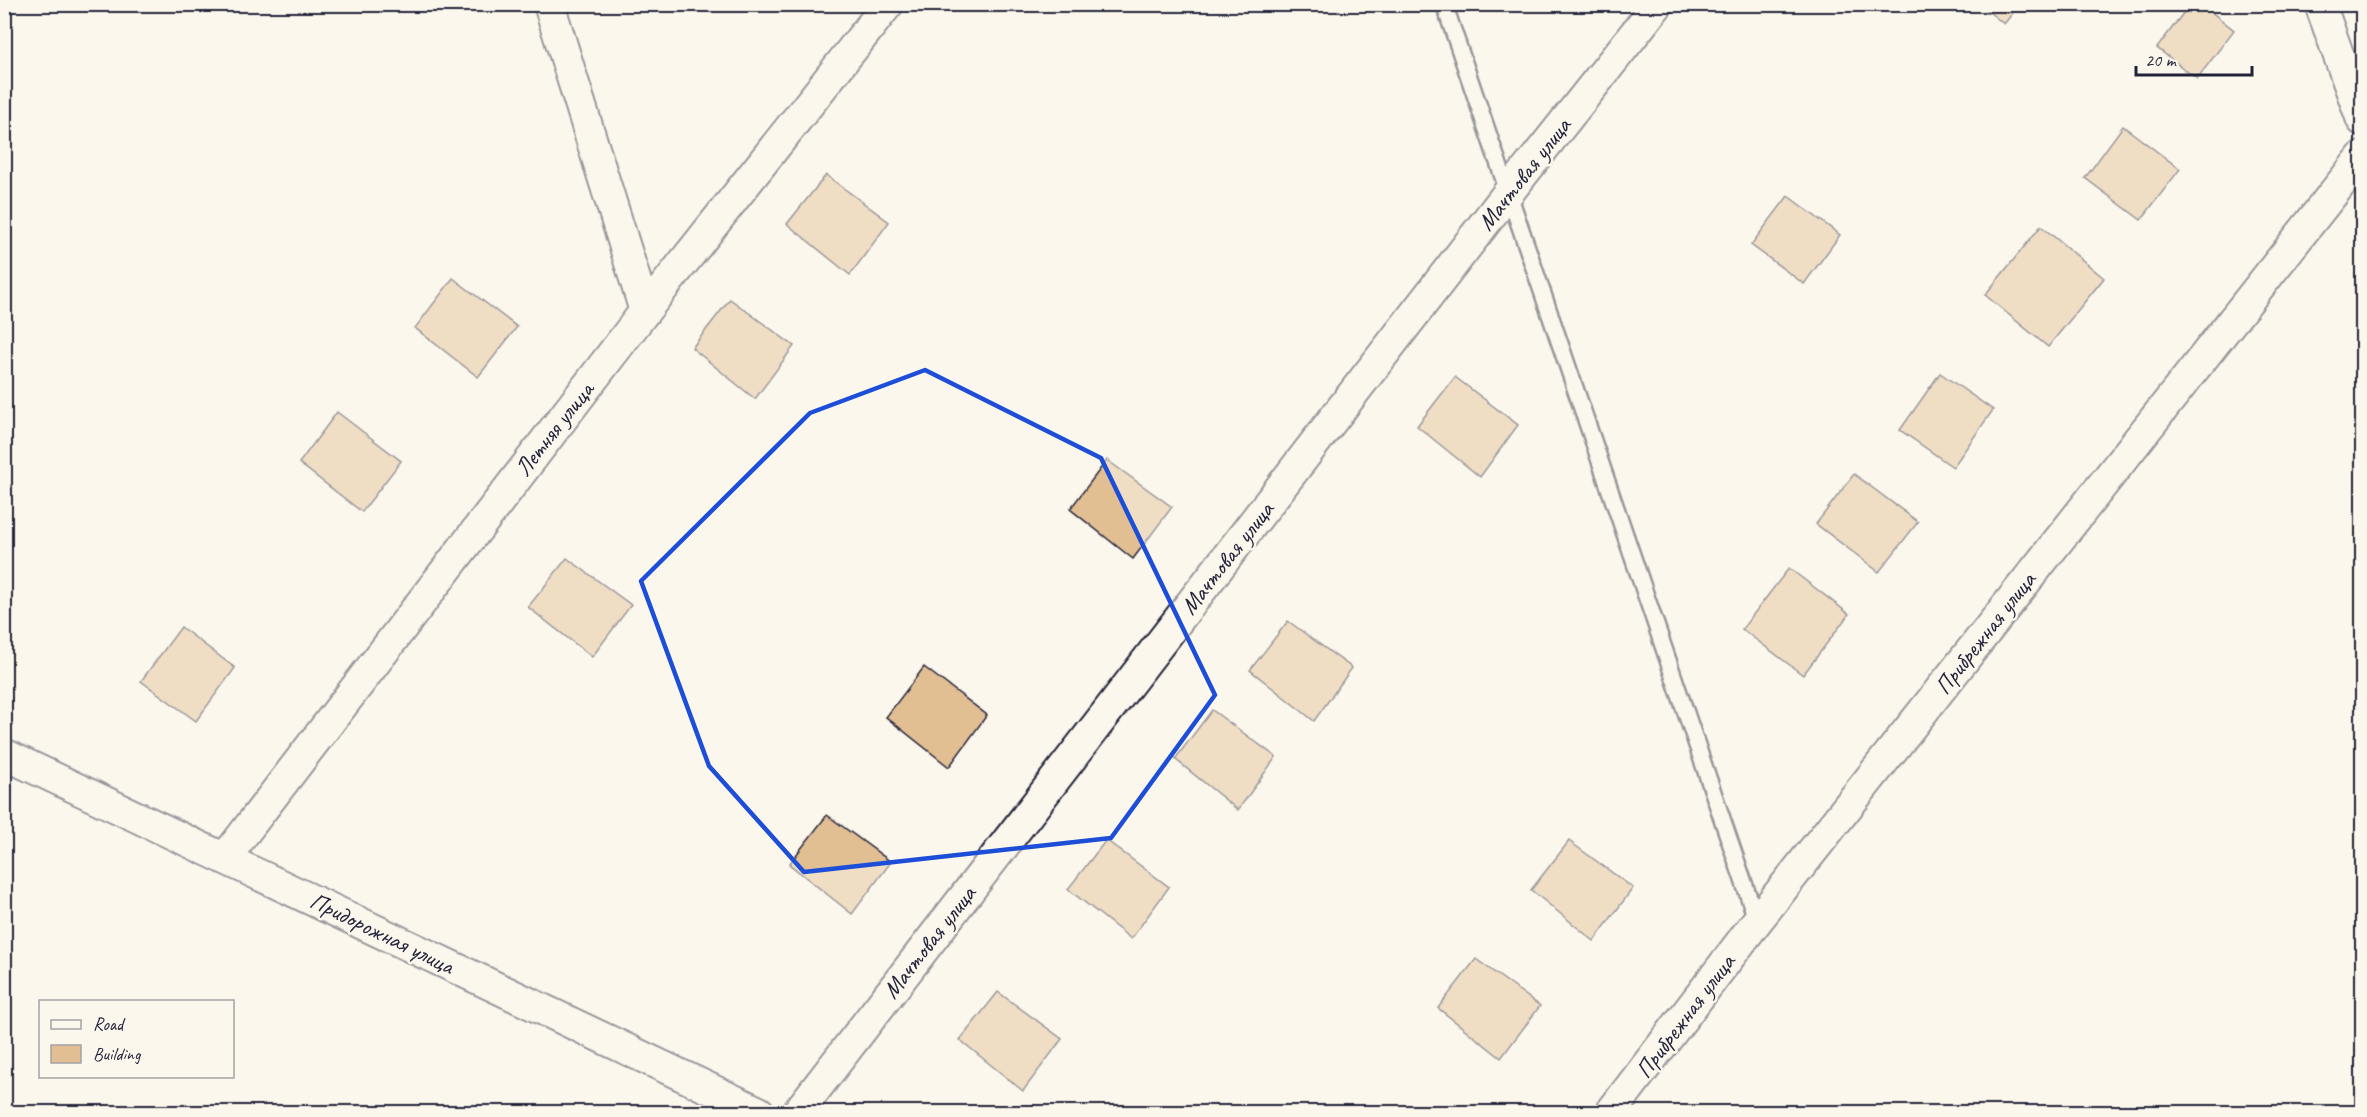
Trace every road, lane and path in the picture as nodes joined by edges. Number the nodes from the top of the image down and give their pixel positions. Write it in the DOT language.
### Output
graph roads {
  1 [pos="549,4"];
  2 [pos="888,4"];
  3 [pos="1444,4"];
  4 [pos="1658,4"];
  5 [pos="2320,4"];
  6 [pos="2362,120"];
  7 [pos="2362,157"];
  8 [pos="1508,193"];
  9 [pos="645,311"];
  10 [pos="4,754"];
  11 [pos="225,858"];
  12 [pos="1757,921"];
  13 [pos="759,1113"];
  14 [pos="798,1113"];
  15 [pos="1611,1113"];
  1 -- 9 [label="street"];
  2 -- 9 [label="street, Летняя улица"];
  3 -- 8 [label="lane"];
  4 -- 8 [label="street, Мачтовая улица"];
  5 -- 6 [label="street"];
  7 -- 12 [label="street, Прибрежная улица"];
  8 -- 12 [label="lane"];
  8 -- 14 [label="street, Мачтовая улица"];
  9 -- 11 [label="street, Летняя улица"];
  10 -- 11 [label="street, Придорожная улица"];
  11 -- 13 [label="street, Придорожная улица"];
  12 -- 15 [label="street, Прибрежная улица"];
}
